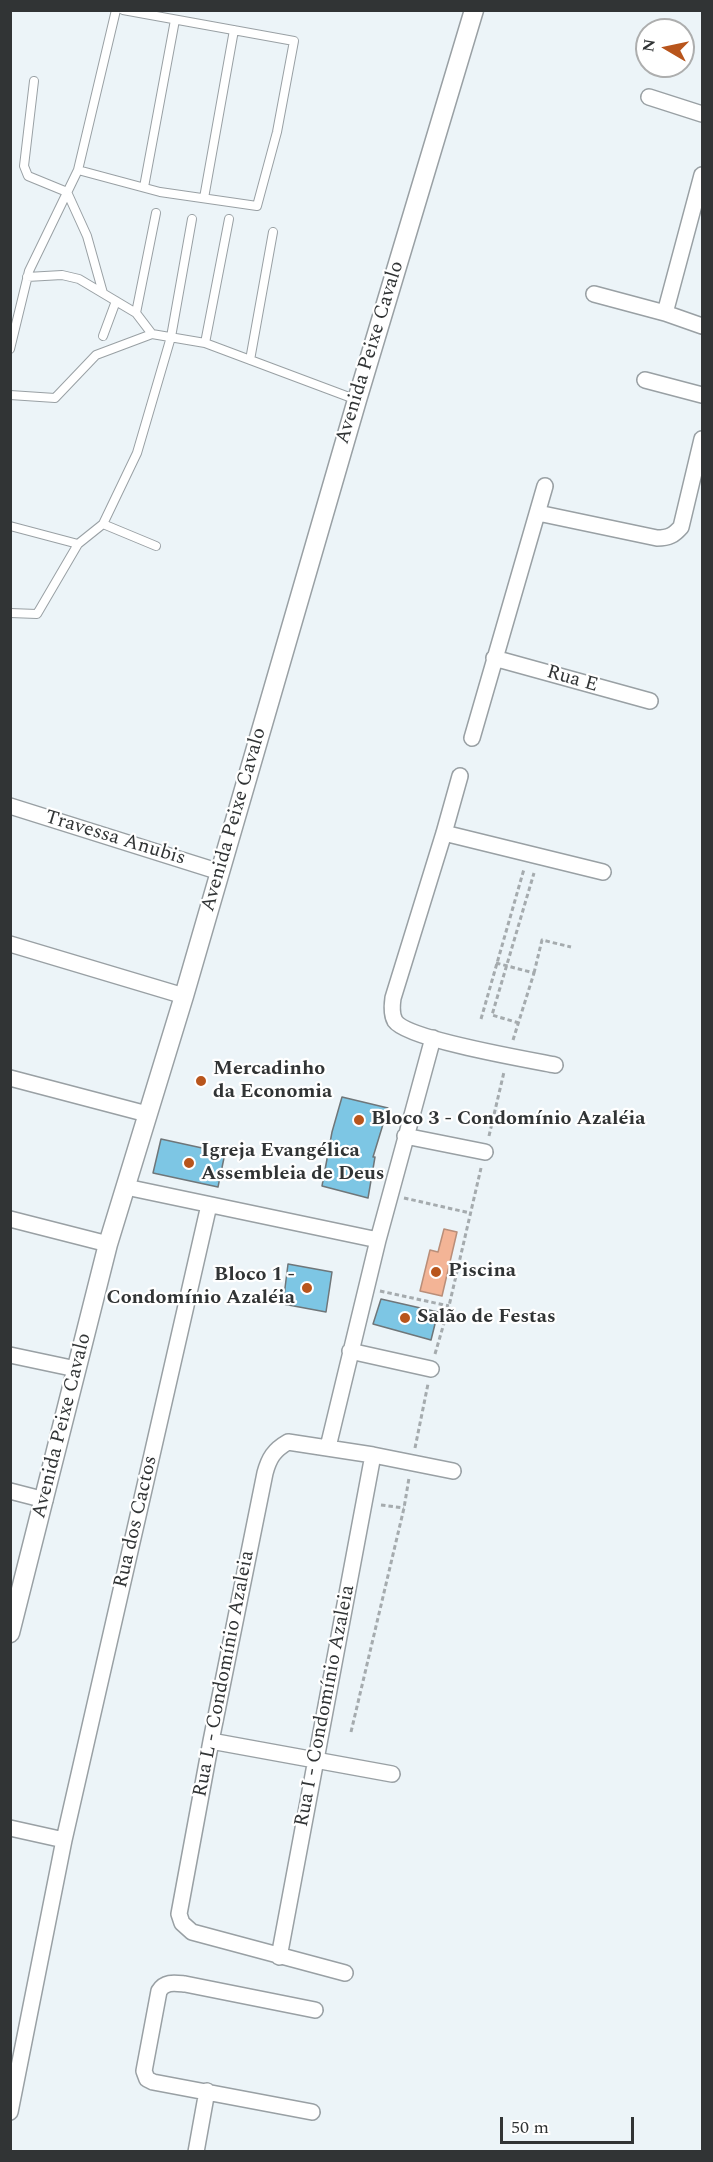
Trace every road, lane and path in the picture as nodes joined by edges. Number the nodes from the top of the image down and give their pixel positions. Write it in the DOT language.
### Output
graph roads {
  1 [pos="116,10"];
  2 [pos="123,10"];
  3 [pos="474,10"];
  4 [pos="175,20"];
  5 [pos="234,30"];
  6 [pos="34,81"];
  7 [pos="649,97"];
  8 [pos="702,114"];
  9 [pos="78,170"];
  10 [pos="702,175"];
  11 [pos="144,187"];
  12 [pos="67,192"];
  13 [pos="204,198"];
  14 [pos="156,213"];
  15 [pos="192,219"];
  16 [pos="229,219"];
  17 [pos="273,232"];
  18 [pos="27,277"];
  19 [pos="104,294"];
  20 [pos="594,294"];
  21 [pos="116,301"];
  22 [pos="136,313"];
  23 [pos="665,313"];
  24 [pos="702,326"];
  25 [pos="152,334"];
  26 [pos="103,336"];
  27 [pos="171,338"];
  28 [pos="205,343"];
  29 [pos="10,350"];
  30 [pos="250,360"];
  31 [pos="645,380"];
  32 [pos="10,395"];
  33 [pos="702,395"];
  34 [pos="357,400"];
  35 [pos="702,439"];
  36 [pos="545,486"];
  37 [pos="538,513"];
  38 [pos="103,524"];
  39 [pos="10,526"];
  40 [pos="78,544"];
  41 [pos="156,546"];
  42 [pos="10,613"];
  43 [pos="494,658"];
  44 [pos="650,701"];
  45 [pos="472,738"];
  46 [pos="460,776"];
  47 [pos="10,806"];
  48 [pos="444,833"];
  49 [pos="220,872"];
  50 [pos="603,872"];
  51 [pos="10,944"];
  52 [pos="571,947"];
  53 [pos="496,963"];
  54 [pos="508,966"];
  55 [pos="534,973"];
  56 [pos="184,996"];
  57 [pos="481,1019"];
  58 [pos="519,1023"];
  59 [pos="433,1038"];
  60 [pos="508,1056"];
  61 [pos="555,1065"];
  62 [pos="10,1078"];
  63 [pos="147,1114"];
  64 [pos="405,1136"];
  65 [pos="485,1152"];
  66 [pos="126,1187"];
  67 [pos="390,1194"];
  68 [pos="209,1204"];
  69 [pos="470,1213"];
  70 [pos="10,1219"];
  71 [pos="378,1240"];
  72 [pos="108,1244"];
  73 [pos="365,1288"];
  74 [pos="449,1306"];
  75 [pos="350,1351"];
  76 [pos="10,1355"];
  77 [pos="76,1369"];
  78 [pos="431,1369"];
  79 [pos="328,1447"];
  80 [pos="373,1455"];
  81 [pos="412,1463"];
  82 [pos="453,1471"];
  83 [pos="10,1491"];
  84 [pos="45,1500"];
  85 [pos="364,1503"];
  86 [pos="404,1508"];
  87 [pos="11,1630"];
  88 [pos="351,1732"];
  89 [pos="211,1741"];
  90 [pos="316,1761"];
  91 [pos="392,1774"];
  92 [pos="10,1828"];
  93 [pos="64,1840"];
  94 [pos="279,1957"];
  95 [pos="345,1973"];
  96 [pos="315,2010"];
  97 [pos="207,2091"];
  98 [pos="10,2112"];
  99 [pos="312,2112"];
  100 [pos="196,2151"];
  1 -- 9 [label="lane"];
  2 -- 4 [label="lane"];
  3 -- 34 [label="street, Avenida Peixe Cavalo"];
  4 -- 5 [label="lane"];
  4 -- 11 [label="lane"];
  5 -- 13 [label="lane"];
  5 -- 13 [label="lane"];
  6 -- 12 [label="lane"];
  7 -- 8 [label="street"];
  9 -- 11 [label="lane"];
  9 -- 12 [label="lane"];
  10 -- 23 [label="street"];
  11 -- 13 [label="lane"];
  12 -- 18 [label="lane"];
  12 -- 19 [label="lane"];
  14 -- 22 [label="lane"];
  15 -- 27 [label="lane"];
  16 -- 28 [label="lane"];
  17 -- 30 [label="lane"];
  18 -- 19 [label="lane"];
  18 -- 29 [label="lane"];
  19 -- 21 [label="lane"];
  20 -- 23 [label="street"];
  21 -- 22 [label="lane"];
  21 -- 26 [label="lane"];
  22 -- 25 [label="lane"];
  23 -- 24 [label="street"];
  25 -- 27 [label="lane"];
  25 -- 32 [label="lane"];
  27 -- 28 [label="lane"];
  27 -- 38 [label="lane"];
  28 -- 30 [label="lane"];
  30 -- 34 [label="lane"];
  31 -- 33 [label="street"];
  34 -- 49 [label="street, Avenida Peixe Cavalo"];
  35 -- 37 [label="street"];
  36 -- 37 [label="street"];
  37 -- 43 [label="street"];
  38 -- 40 [label="lane"];
  38 -- 41 [label="lane"];
  39 -- 40 [label="lane"];
  40 -- 42 [label="lane"];
  43 -- 44 [label="street, Rua E"];
  43 -- 45 [label="street"];
  46 -- 48 [label="street"];
  47 -- 49 [label="street, Travessa Anubis"];
  48 -- 50 [label="street"];
  48 -- 59 [label="street"];
  49 -- 56 [label="street, Avenida Peixe Cavalo"];
  51 -- 56 [label="street"];
  52 -- 55 [label="path"];
  53 -- 54 [label="path"];
  53 -- 54 [label="path"];
  53 -- 57 [label="path"];
  54 -- 55 [label="path"];
  54 -- 58 [label="path"];
  55 -- 58 [label="path"];
  56 -- 63 [label="street, Avenida Peixe Cavalo"];
  58 -- 60 [label="path"];
  59 -- 60 [label="street"];
  59 -- 64 [label="street"];
  60 -- 61 [label="street"];
  60 -- 65 [label="path"];
  62 -- 63 [label="street"];
  63 -- 66 [label="street, Avenida Peixe Cavalo"];
  64 -- 65 [label="street"];
  64 -- 67 [label="street"];
  65 -- 69 [label="path"];
  66 -- 68 [label="street"];
  66 -- 72 [label="street, Avenida Peixe Cavalo"];
  67 -- 69 [label="path"];
  67 -- 71 [label="street"];
  68 -- 71 [label="street"];
  68 -- 93 [label="street, Rua dos Cactos"];
  69 -- 74 [label="path"];
  70 -- 72 [label="street"];
  71 -- 73 [label="street"];
  72 -- 77 [label="street, Avenida Peixe Cavalo"];
  73 -- 74 [label="path"];
  73 -- 75 [label="street"];
  74 -- 78 [label="path"];
  75 -- 78 [label="street"];
  75 -- 79 [label="street"];
  76 -- 77 [label="street"];
  77 -- 84 [label="street, Avenida Peixe Cavalo"];
  78 -- 81 [label="path"];
  79 -- 80 [label="street"];
  79 -- 89 [label="street, Rua L - Condomínio Azaleia"];
  80 -- 81 [label="street"];
  80 -- 85 [label="street, Rua I - Condomínio Azaleia"];
  81 -- 82 [label="street"];
  81 -- 86 [label="path"];
  83 -- 84 [label="street"];
  84 -- 87 [label="street, Avenida Peixe Cavalo"];
  85 -- 86 [label="path"];
  85 -- 90 [label="street, Rua I - Condomínio Azaleia"];
  86 -- 88 [label="path"];
  89 -- 90 [label="street"];
  89 -- 94 [label="street, Rua L - Condomínio Azaleia"];
  90 -- 91 [label="street"];
  90 -- 94 [label="street, Rua I - Condomínio Azaleia"];
  92 -- 93 [label="street"];
  93 -- 98 [label="street, Rua dos Cactos"];
  94 -- 95 [label="street"];
  96 -- 97 [label="street"];
  97 -- 99 [label="street"];
  97 -- 100 [label="street"];
}
